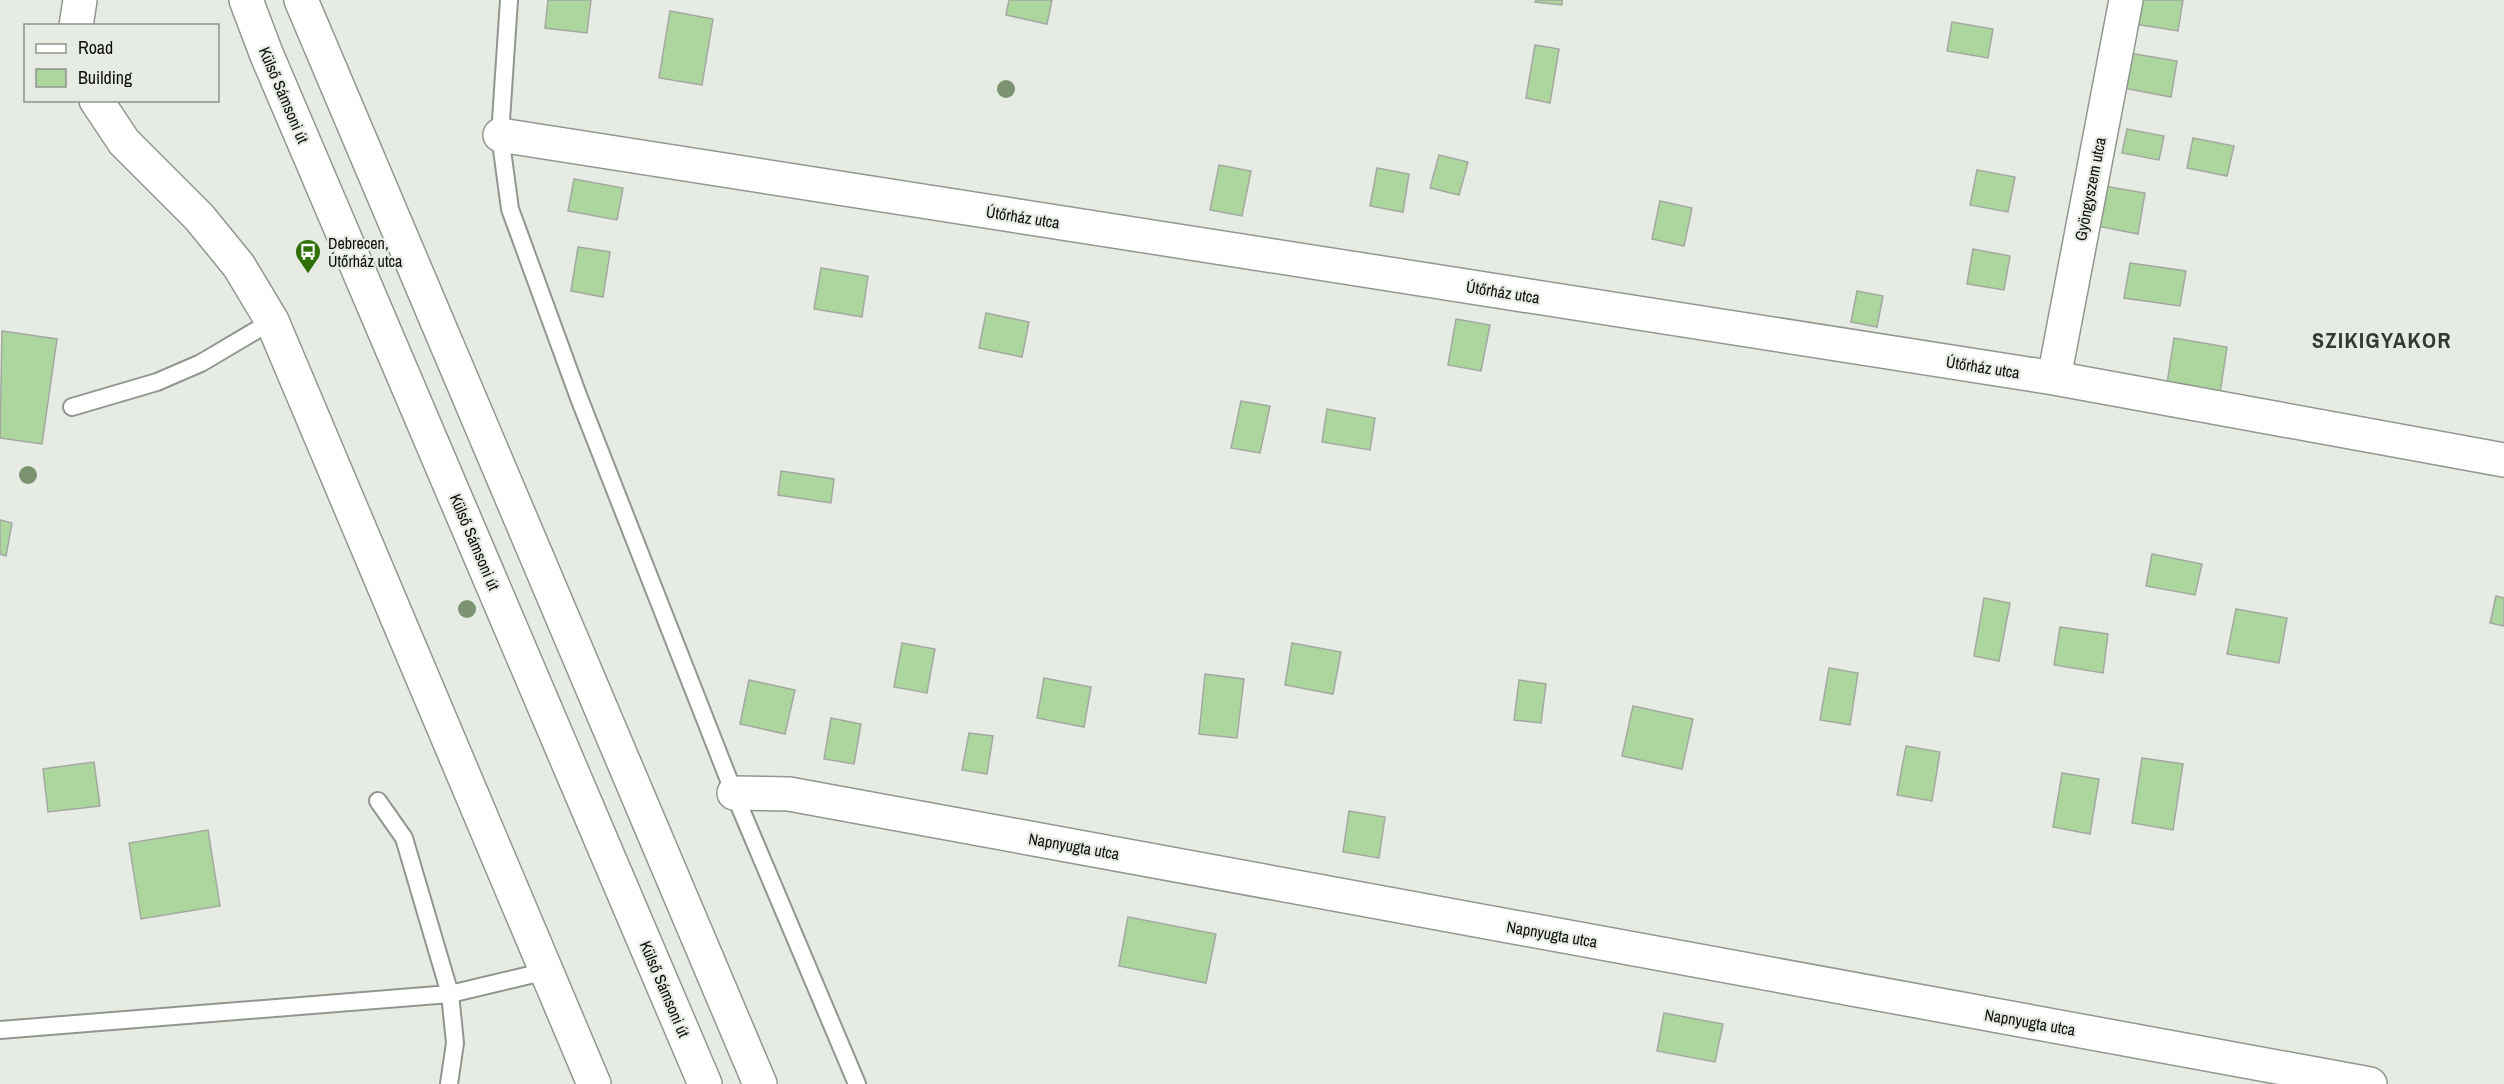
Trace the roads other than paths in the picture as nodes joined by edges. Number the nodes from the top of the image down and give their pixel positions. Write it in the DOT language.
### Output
graph roads {
  1 [pos="80,0"];
  2 [pos="246,0"];
  3 [pos="302,0"];
  4 [pos="509,0"];
  5 [pos="2126,0"];
  6 [pos="76,24"];
  7 [pos="97,102"];
  8 [pos="500,135"];
  9 [pos="272,321"];
  10 [pos="2054,378"];
  11 [pos="72,407"];
  12 [pos="2504,460"];
  13 [pos="734,793"];
  14 [pos="378,801"];
  15 [pos="547,971"];
  16 [pos="450,994"];
  17 [pos="0,1030"];
  18 [pos="449,1084"];
  19 [pos="594,1084"];
  20 [pos="705,1084"];
  21 [pos="760,1084"];
  22 [pos="857,1084"];
  23 [pos="2370,1084"];
  1 -- 6 [label="street"];
  2 -- 20 [label="street, Külső Sámsoni út"];
  3 -- 21 [label="street"];
  4 -- 8 [label="lane"];
  5 -- 10 [label="street, Gyöngyszem utca"];
  7 -- 9 [label="street"];
  8 -- 10 [label="street, Útőrház utca"];
  8 -- 13 [label="lane"];
  9 -- 11 [label="lane"];
  9 -- 15 [label="street"];
  10 -- 12 [label="street, Útőrház utca"];
  13 -- 22 [label="lane"];
  13 -- 23 [label="street, Napnyugta utca"];
  14 -- 16 [label="lane"];
  15 -- 16 [label="lane"];
  15 -- 19 [label="street"];
  16 -- 17 [label="lane"];
  16 -- 18 [label="lane"];
}
